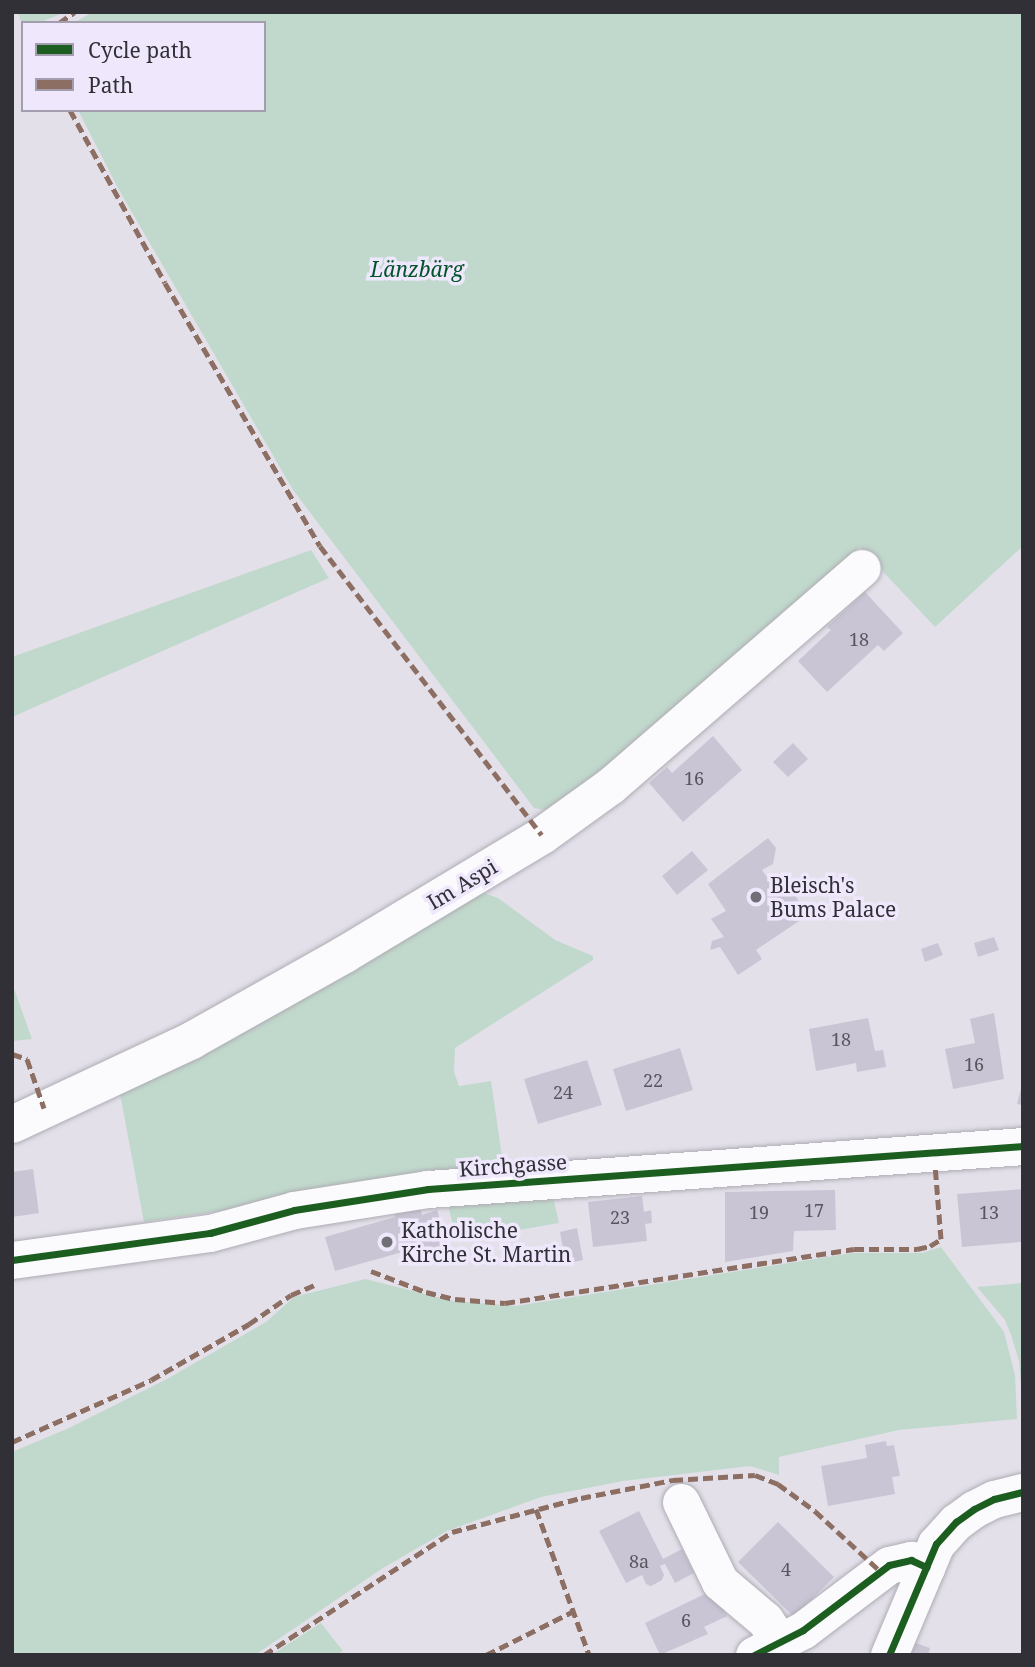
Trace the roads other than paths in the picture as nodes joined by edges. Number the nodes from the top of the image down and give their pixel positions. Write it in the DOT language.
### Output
graph roads {
  1 [pos="862,568"];
  2 [pos="12,1124"];
  3 [pos="1023,1146"];
  4 [pos="12,1260"];
  5 [pos="1023,1492"];
  6 [pos="681,1502"];
  7 [pos="926,1567"];
  8 [pos="766,1648"];
  9 [pos="889,1655"];
  1 -- 2 [label="street, Im Aspi"];
  3 -- 4 [label="street, Kirchgasse"];
  5 -- 7 [label="street"];
  6 -- 8 [label="street"];
  7 -- 8 [label="street"];
  7 -- 9 [label="street"];
}
